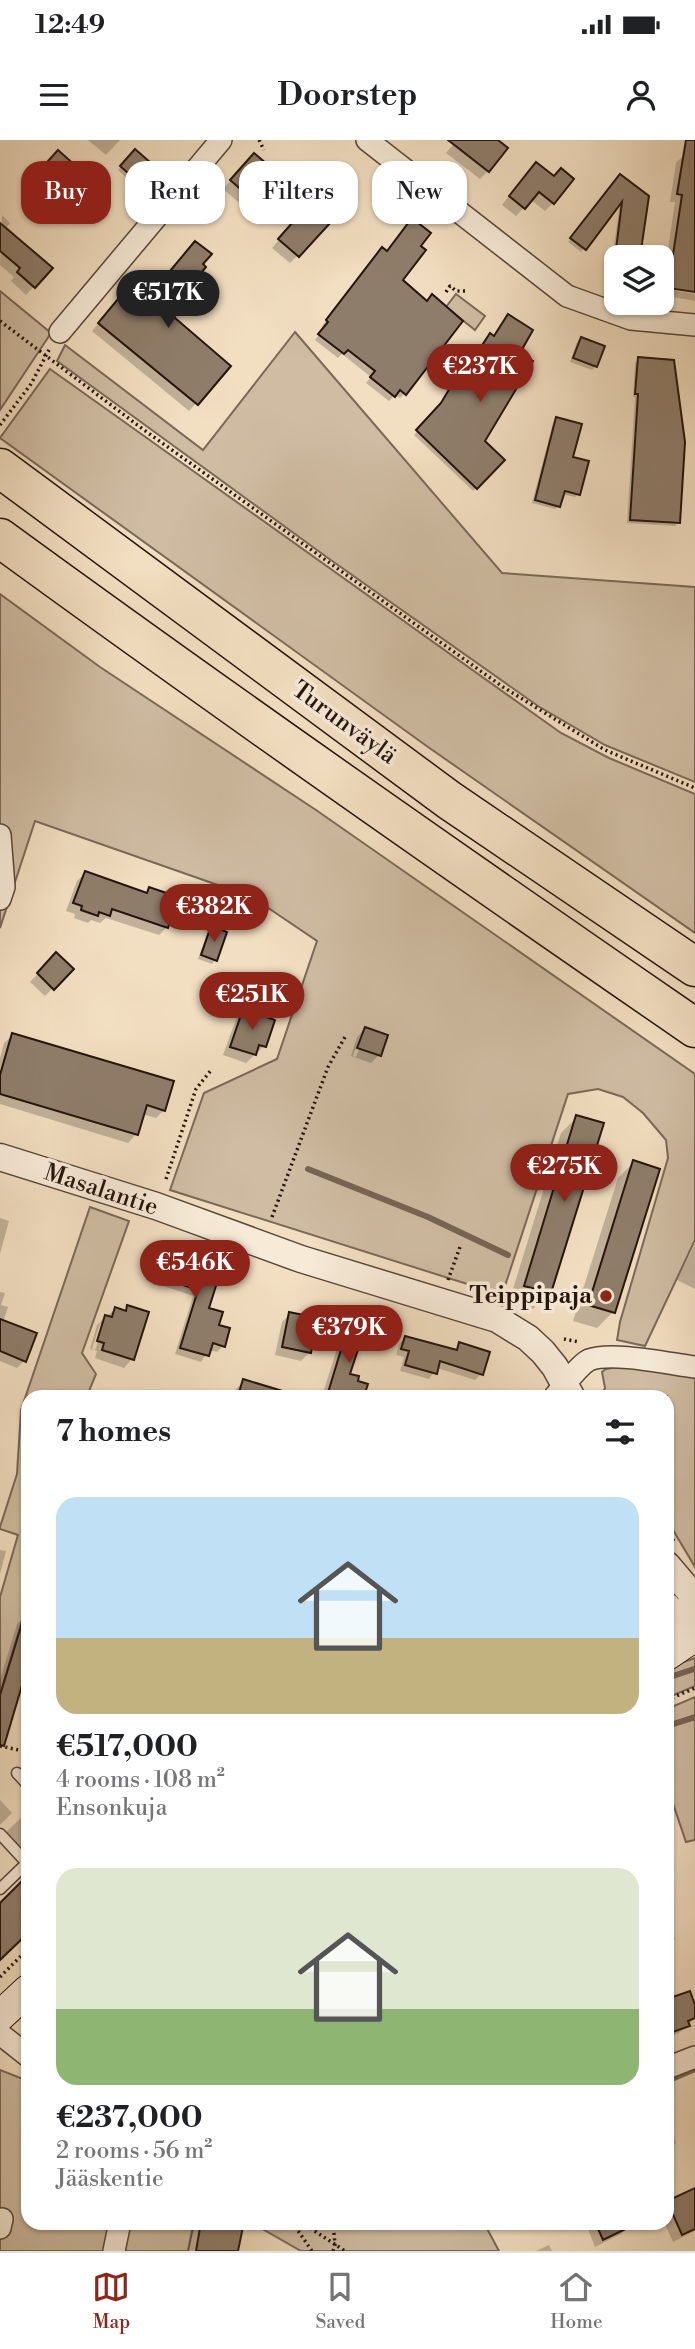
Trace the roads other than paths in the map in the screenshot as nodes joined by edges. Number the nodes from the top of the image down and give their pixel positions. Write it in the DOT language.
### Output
graph roads {
  1 [pos="221,140"];
  2 [pos="367,140"];
  3 [pos="695,326"];
  4 [pos="60,332"];
  5 [pos="0,468"];
  6 [pos="0,538"];
  7 [pos="0,835"];
  8 [pos="0,899"];
  9 [pos="695,967"];
  10 [pos="695,1028"];
  11 [pos="0,1157"];
  12 [pos="695,1367"];
  13 [pos="563,1390"];
  14 [pos="565,1390"];
  15 [pos="674,1573"];
  16 [pos="674,1613"];
  17 [pos="695,1634"];
  18 [pos="674,1636"];
  19 [pos="674,1650"];
  20 [pos="16,1773"];
  21 [pos="21,1778"];
  22 [pos="0,1834"];
  23 [pos="21,1855"];
  24 [pos="21,1869"];
  25 [pos="0,1889"];
  26 [pos="21,1996"];
  27 [pos="0,2016"];
  28 [pos="0,2034"];
  29 [pos="21,2050"];
  30 [pos="695,2057"];
  31 [pos="674,2065"];
  32 [pos="118,2230"];
  33 [pos="114,2251"];
  1 -- 4 [label="street"];
  2 -- 3 [label="street"];
  5 -- 9 [label="highway, Turunväylä"];
  6 -- 10 [label="highway, Turunväylä"];
  7 -- 8 [label="street"];
  11 -- 13 [label="street, Masalantie"];
  12 -- 14 [label="street"];
  15 -- 17 [label="street"];
  16 -- 17 [label="street"];
  17 -- 18 [label="main road"];
  17 -- 19 [label="main road"];
  20 -- 21 [label="lane"];
  22 -- 23 [label="lane"];
  24 -- 25 [label="lane"];
  26 -- 27 [label="main road"];
  28 -- 29 [label="street"];
  30 -- 31 [label="street"];
  32 -- 33 [label="street"];
}
